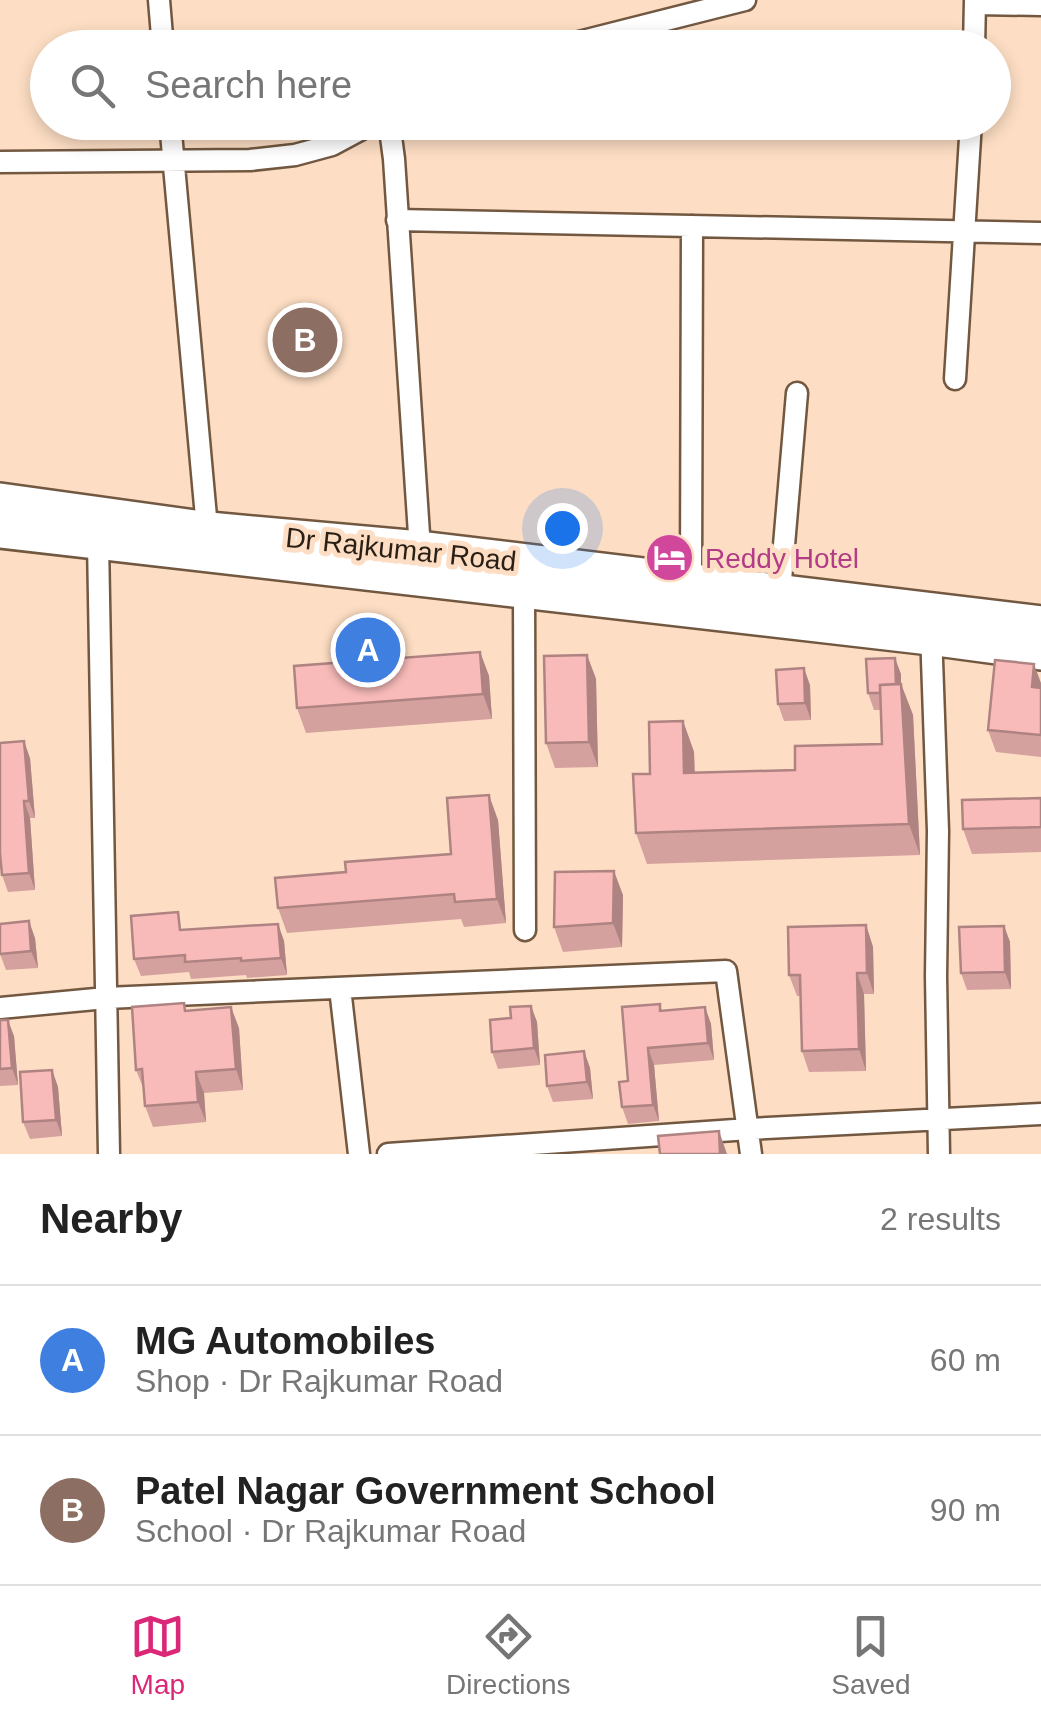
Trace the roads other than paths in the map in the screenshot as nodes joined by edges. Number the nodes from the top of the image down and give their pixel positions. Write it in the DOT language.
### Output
graph roads {
  1 [pos="159,0"];
  2 [pos="745,0"];
  3 [pos="975,2"];
  4 [pos="1041,4"];
  5 [pos="162,30"];
  6 [pos="626,30"];
  7 [pos="974,30"];
  8 [pos="172,140"];
  9 [pos="343,140"];
  10 [pos="390,140"];
  11 [pos="969,140"];
  12 [pos="0,162"];
  13 [pos="174,163"];
  14 [pos="397,220"];
  15 [pos="692,226"];
  16 [pos="966,232"];
  17 [pos="1041,233"];
  18 [pos="955,379"];
  19 [pos="797,393"];
  20 [pos="0,501"];
  21 [pos="0,530"];
  22 [pos="98,542"];
  23 [pos="207,542"];
  24 [pos="420,548"];
  25 [pos="691,582"];
  26 [pos="524,590"];
  27 [pos="780,592"];
  28 [pos="933,624"];
  29 [pos="1041,624"];
  30 [pos="1041,652"];
  31 [pos="525,930"];
  32 [pos="340,988"];
  33 [pos="106,998"];
  34 [pos="0,1008"];
  35 [pos="1041,1114"];
  36 [pos="938,1120"];
  37 [pos="749,1129"];
  38 [pos="558,1148"];
  39 [pos="109,1154"];
  40 [pos="359,1154"];
  41 [pos="388,1154"];
  42 [pos="751,1154"];
  43 [pos="940,1154"];
  1 -- 5 [label="street"];
  2 -- 6 [label="street"];
  3 -- 4 [label="street"];
  3 -- 7 [label="street"];
  8 -- 13 [label="street"];
  9 -- 13 [label="street"];
  10 -- 14 [label="street"];
  11 -- 16 [label="street"];
  12 -- 13 [label="street"];
  13 -- 23 [label="street"];
  14 -- 15 [label="street"];
  14 -- 24 [label="street"];
  15 -- 16 [label="street"];
  15 -- 25 [label="street"];
  16 -- 17 [label="street"];
  16 -- 18 [label="street"];
  19 -- 27 [label="street"];
  20 -- 23 [label="highway, Dr Rajkumar Road"];
  21 -- 22 [label="highway, Dr Rajkumar Road"];
  22 -- 23 [label="highway, Dr Rajkumar Road"];
  22 -- 33 [label="street"];
  23 -- 24 [label="highway, Dr Rajkumar Road"];
  23 -- 26 [label="highway, Dr Rajkumar Road"];
  24 -- 25 [label="highway, Dr Rajkumar Road"];
  25 -- 27 [label="highway, Dr Rajkumar Road"];
  26 -- 28 [label="highway, Dr Rajkumar Road"];
  26 -- 31 [label="street"];
  27 -- 28 [label="highway, Dr Rajkumar Road"];
  28 -- 29 [label="highway, Dr Rajkumar Road"];
  28 -- 30 [label="highway, Dr Rajkumar Road"];
  28 -- 36 [label="street"];
  32 -- 33 [label="street"];
  32 -- 37 [label="street"];
  32 -- 40 [label="street"];
  33 -- 34 [label="street"];
  33 -- 39 [label="street"];
  35 -- 36 [label="street"];
  36 -- 37 [label="street"];
  36 -- 43 [label="street"];
  37 -- 38 [label="street"];
  37 -- 42 [label="street"];
  38 -- 41 [label="street"];
}
